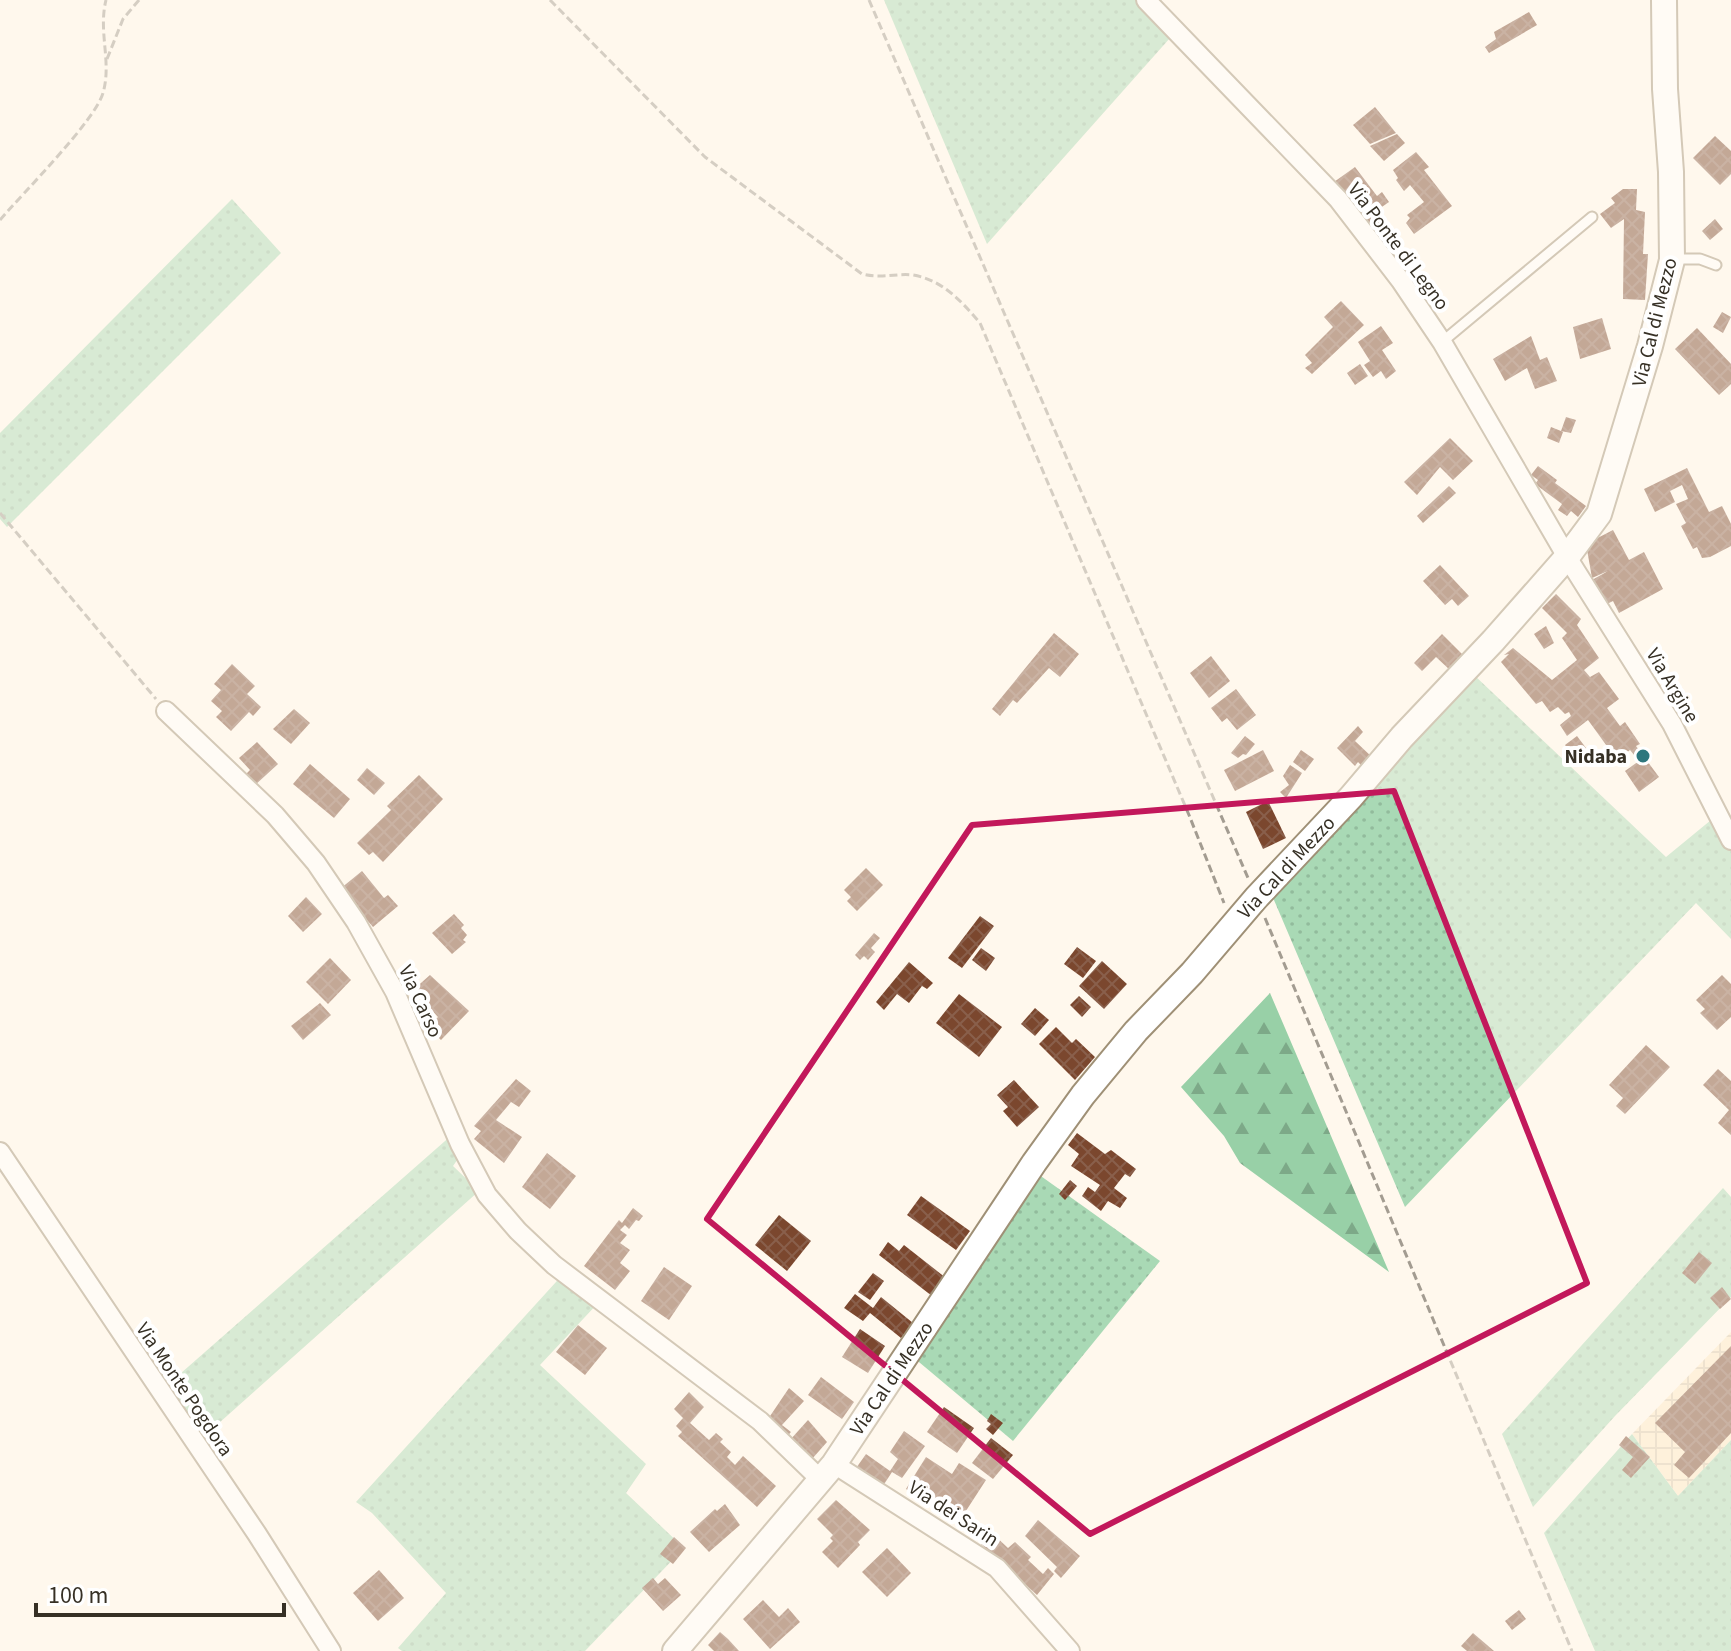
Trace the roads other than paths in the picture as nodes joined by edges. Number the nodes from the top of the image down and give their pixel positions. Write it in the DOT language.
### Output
graph roads {
  1 [pos="1146,0"];
  2 [pos="1664,0"];
  3 [pos="1592,217"];
  4 [pos="1672,260"];
  5 [pos="1716,265"];
  6 [pos="1442,342"];
  7 [pos="1567,557"];
  8 [pos="166,711"];
  9 [pos="1731,840"];
  10 [pos="0,1152"];
  11 [pos="827,1472"];
  12 [pos="331,1651"];
  13 [pos="675,1651"];
  14 [pos="1070,1651"];
  1 -- 6 [label="street, Via Ponte di Legno"];
  2 -- 4 [label="street, Via Cal di Mezzo"];
  3 -- 6 [label="lane"];
  4 -- 5 [label="lane"];
  4 -- 7 [label="street, Via Cal di Mezzo"];
  6 -- 7 [label="street, Via Ponte di Legno"];
  7 -- 9 [label="street, Via Argine"];
  7 -- 11 [label="street, Via Cal di Mezzo"];
  8 -- 11 [label="street, Via Carso"];
  10 -- 12 [label="street, Via Monte Pogdora"];
  11 -- 13 [label="street, Via Cal di Mezzo"];
  11 -- 14 [label="street, Via dei Sarin"];
}
